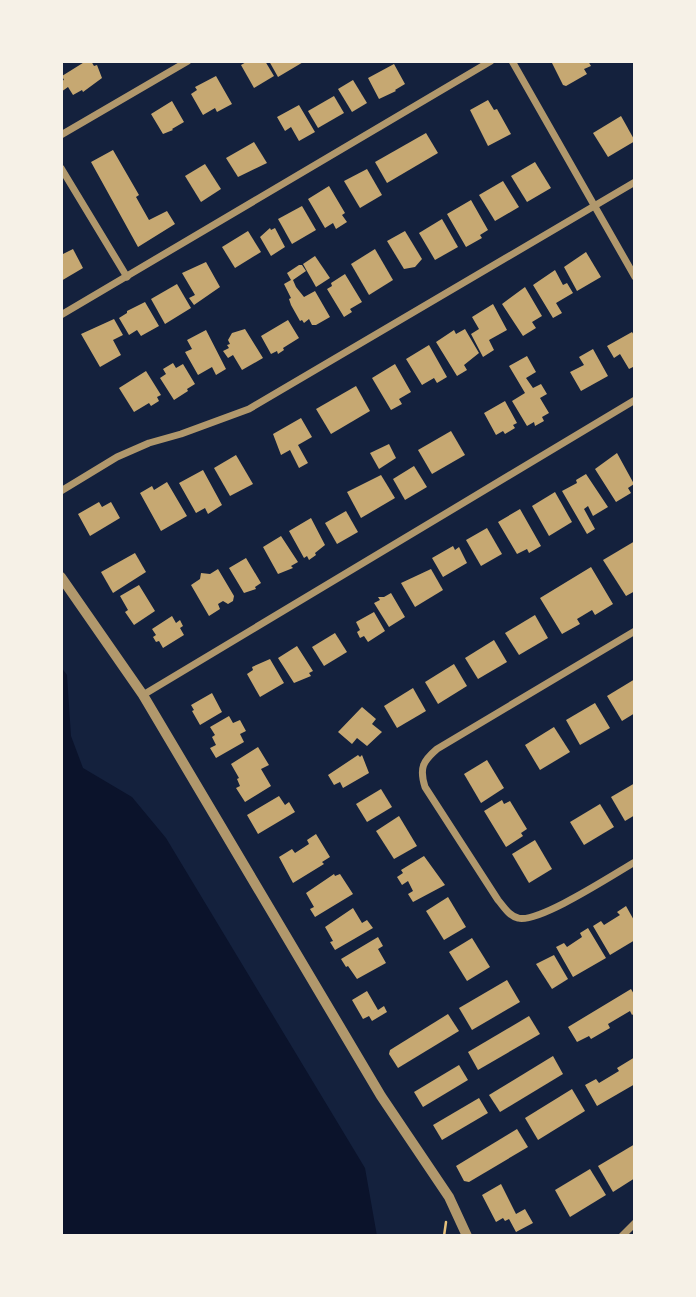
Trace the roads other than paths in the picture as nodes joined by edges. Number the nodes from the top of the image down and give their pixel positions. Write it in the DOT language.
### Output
graph roads {
  1 [pos="188,61"];
  2 [pos="491,61"];
  3 [pos="512,61"];
  4 [pos="61,135"];
  5 [pos="61,168"];
  6 [pos="635,182"];
  7 [pos="593,206"];
  8 [pos="127,277"];
  9 [pos="635,277"];
  10 [pos="61,316"];
  11 [pos="635,400"];
  12 [pos="61,491"];
  13 [pos="61,577"];
  14 [pos="635,631"];
  15 [pos="143,695"];
  16 [pos="635,862"];
  17 [pos="635,1223"];
  18 [pos="467,1236"];
  19 [pos="622,1236"];
  1 -- 4 [label="street"];
  2 -- 8 [label="street"];
  3 -- 7 [label="street"];
  5 -- 8 [label="street"];
  6 -- 7 [label="street"];
  7 -- 9 [label="street"];
  7 -- 12 [label="street"];
  8 -- 10 [label="street"];
  11 -- 15 [label="street"];
  13 -- 15 [label="street"];
  14 -- 16 [label="street"];
  15 -- 18 [label="street"];
  17 -- 19 [label="street"];
}
